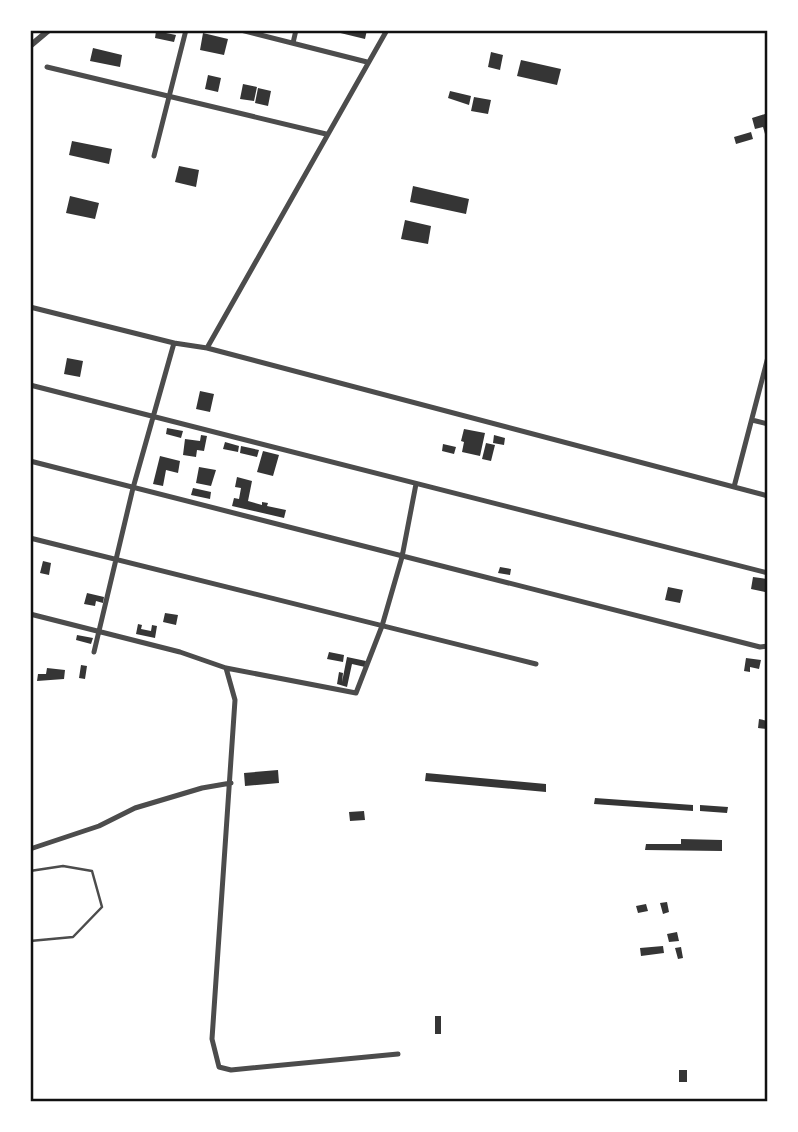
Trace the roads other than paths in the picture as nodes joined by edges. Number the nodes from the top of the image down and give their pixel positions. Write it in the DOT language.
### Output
graph roads {
  1 [pos="49,30"];
  2 [pos="186,30"];
  3 [pos="241,30"];
  4 [pos="296,30"];
  5 [pos="387,30"];
  6 [pos="293,43"];
  7 [pos="30,46"];
  8 [pos="367,62"];
  9 [pos="47,67"];
  10 [pos="169,96"];
  11 [pos="326,134"];
  12 [pos="154,156"];
  13 [pos="30,307"];
  14 [pos="174,343"];
  15 [pos="207,348"];
  16 [pos="768,357"];
  17 [pos="30,385"];
  18 [pos="152,416"];
  19 [pos="752,420"];
  20 [pos="768,424"];
  21 [pos="30,461"];
  22 [pos="416,484"];
  23 [pos="734,487"];
  24 [pos="133,488"];
  25 [pos="768,496"];
  26 [pos="30,538"];
  27 [pos="402,558"];
  28 [pos="115,559"];
  29 [pos="768,573"];
  30 [pos="30,614"];
  31 [pos="382,626"];
  32 [pos="98,631"];
  33 [pos="768,646"];
  34 [pos="94,652"];
  35 [pos="536,664"];
  36 [pos="226,668"];
  37 [pos="230,783"];
  38 [pos="30,849"];
  39 [pos="30,871"];
  40 [pos="30,941"];
  41 [pos="398,1054"];
  1 -- 7 [label="street"];
  2 -- 10 [label="street"];
  3 -- 6 [label="street"];
  4 -- 6 [label="street"];
  5 -- 8 [label="street"];
  6 -- 8 [label="street"];
  8 -- 11 [label="street"];
  9 -- 10 [label="street"];
  10 -- 11 [label="street"];
  10 -- 12 [label="street"];
  11 -- 15 [label="street"];
  13 -- 14 [label="street"];
  14 -- 15 [label="street"];
  14 -- 18 [label="street"];
  15 -- 23 [label="street"];
  16 -- 19 [label="street"];
  17 -- 18 [label="street"];
  18 -- 22 [label="street"];
  18 -- 24 [label="street"];
  19 -- 20 [label="street"];
  19 -- 23 [label="street"];
  21 -- 24 [label="street"];
  22 -- 27 [label="street"];
  22 -- 29 [label="street"];
  23 -- 25 [label="street"];
  24 -- 27 [label="street"];
  24 -- 28 [label="street"];
  26 -- 28 [label="street"];
  27 -- 31 [label="street"];
  27 -- 33 [label="street"];
  28 -- 31 [label="street"];
  28 -- 32 [label="street"];
  30 -- 32 [label="street"];
  31 -- 35 [label="street"];
  31 -- 36 [label="street"];
  32 -- 34 [label="street"];
  32 -- 36 [label="street"];
  36 -- 37 [label="street"];
  37 -- 38 [label="street"];
  37 -- 41 [label="street"];
  39 -- 40 [label="lane"];
}
